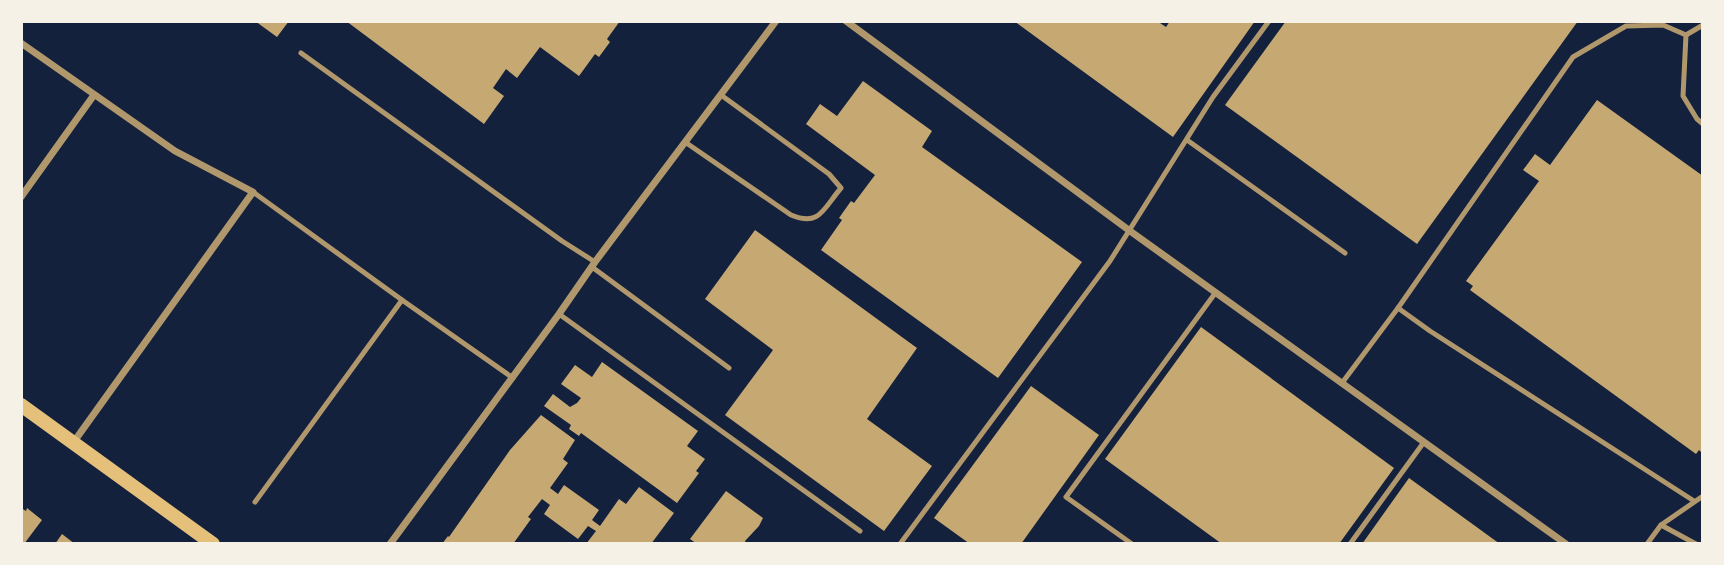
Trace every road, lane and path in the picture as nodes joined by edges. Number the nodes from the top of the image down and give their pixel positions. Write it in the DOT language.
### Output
graph roads {
  1 [pos="776,21"];
  2 [pos="846,21"];
  3 [pos="1269,21"];
  4 [pos="1703,25"];
  5 [pos="1686,35"];
  6 [pos="21,43"];
  7 [pos="301,53"];
  8 [pos="94,95"];
  9 [pos="721,95"];
  10 [pos="1703,124"];
  11 [pos="1187,140"];
  12 [pos="685,142"];
  13 [pos="253,192"];
  14 [pos="21,197"];
  15 [pos="1130,230"];
  16 [pos="1345,253"];
  17 [pos="593,264"];
  18 [pos="1216,292"];
  19 [pos="402,300"];
  20 [pos="1398,308"];
  21 [pos="559,314"];
  22 [pos="729,368"];
  23 [pos="513,378"];
  24 [pos="1342,383"];
  25 [pos="21,405"];
  26 [pos="1424,442"];
  27 [pos="73,443"];
  28 [pos="1703,496"];
  29 [pos="1694,501"];
  30 [pos="255,502"];
  31 [pos="1661,525"];
  32 [pos="859,531"];
  33 [pos="213,544"];
  34 [pos="390,544"];
  35 [pos="900,544"];
  36 [pos="1132,544"];
  37 [pos="1350,544"];
  38 [pos="1566,544"];
  39 [pos="1647,544"];
  40 [pos="1696,544"];
  1 -- 9 [label="street"];
  2 -- 15 [label="street"];
  3 -- 11 [label="lane"];
  4 -- 5 [label="lane"];
  5 -- 10 [label="lane"];
  5 -- 20 [label="lane"];
  6 -- 8 [label="street"];
  7 -- 17 [label="lane"];
  8 -- 13 [label="street"];
  8 -- 14 [label="street"];
  9 -- 12 [label="street"];
  9 -- 12 [label="lane"];
  11 -- 15 [label="lane"];
  11 -- 16 [label="lane"];
  12 -- 17 [label="street"];
  13 -- 19 [label="lane"];
  13 -- 27 [label="street"];
  15 -- 18 [label="street"];
  15 -- 35 [label="lane"];
  17 -- 21 [label="street"];
  17 -- 22 [label="lane"];
  18 -- 24 [label="street"];
  18 -- 36 [label="lane"];
  19 -- 23 [label="lane"];
  19 -- 30 [label="lane"];
  20 -- 24 [label="lane"];
  20 -- 29 [label="lane"];
  21 -- 23 [label="street"];
  21 -- 32 [label="lane"];
  23 -- 34 [label="street"];
  24 -- 26 [label="street"];
  25 -- 27 [label="main road"];
  26 -- 37 [label="lane"];
  26 -- 38 [label="street"];
  27 -- 33 [label="main road"];
  28 -- 29 [label="lane"];
  29 -- 31 [label="lane"];
  31 -- 39 [label="lane"];
  31 -- 40 [label="lane"];
}
